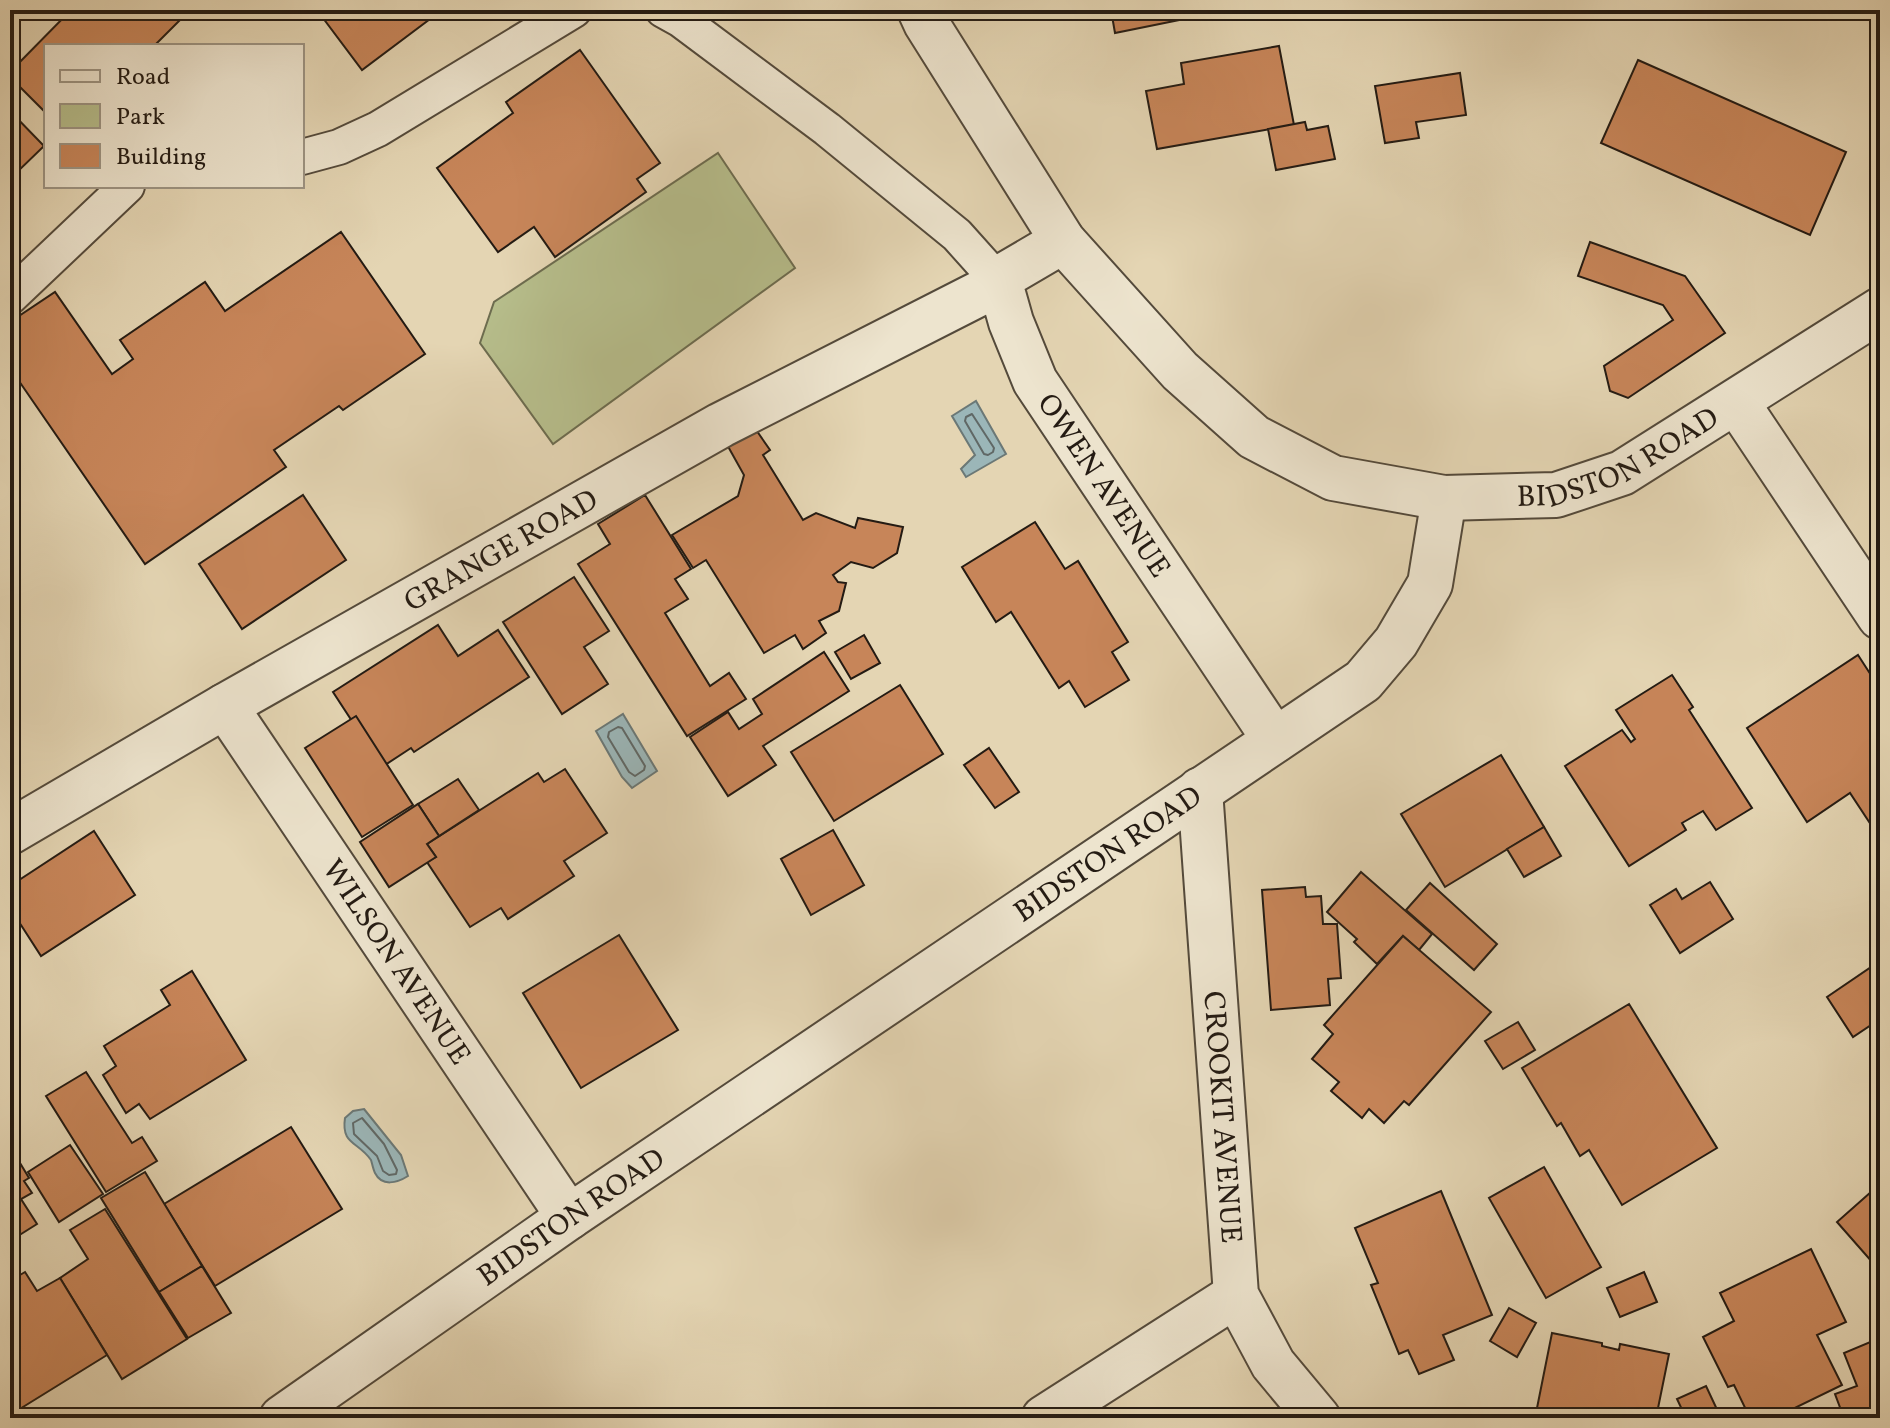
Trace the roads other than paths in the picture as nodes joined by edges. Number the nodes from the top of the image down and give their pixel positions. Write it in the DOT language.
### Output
graph roads {
  1 [pos="574,10"];
  2 [pos="663,10"];
  3 [pos="920,10"];
  4 [pos="304,156"];
  5 [pos="125,188"];
  6 [pos="1063,241"];
  7 [pos="1000,283"];
  8 [pos="10,297"];
  9 [pos="1880,310"];
  10 [pos="1737,403"];
  11 [pos="1444,498"];
  12 [pos="1880,617"];
  13 [pos="225,706"];
  14 [pos="1275,740"];
  15 [pos="1200,790"];
  16 [pos="10,832"];
  17 [pos="569,1217"];
  18 [pos="1236,1295"];
  19 [pos="282,1418"];
  20 [pos="1044,1418"];
  21 [pos="1318,1418"];
  1 -- 4 [label="lane"];
  2 -- 7 [label="lane"];
  3 -- 6 [label="street"];
  5 -- 8 [label="lane"];
  6 -- 7 [label="street"];
  6 -- 11 [label="street"];
  7 -- 13 [label="street, GRANGE ROAD"];
  7 -- 14 [label="street, OWEN AVENUE"];
  9 -- 10 [label="street, BIDSTON ROAD"];
  10 -- 11 [label="street, BIDSTON ROAD"];
  10 -- 12 [label="street"];
  11 -- 14 [label="street, BIDSTON ROAD"];
  13 -- 16 [label="street, GRANGE ROAD"];
  13 -- 17 [label="street, WILSON AVENUE"];
  14 -- 15 [label="street, BIDSTON ROAD"];
  15 -- 17 [label="street, BIDSTON ROAD"];
  15 -- 18 [label="street, CROOKIT AVENUE"];
  17 -- 19 [label="street, BIDSTON ROAD"];
  18 -- 20 [label="street"];
  18 -- 21 [label="street, CROOKIT AVENUE"];
}
